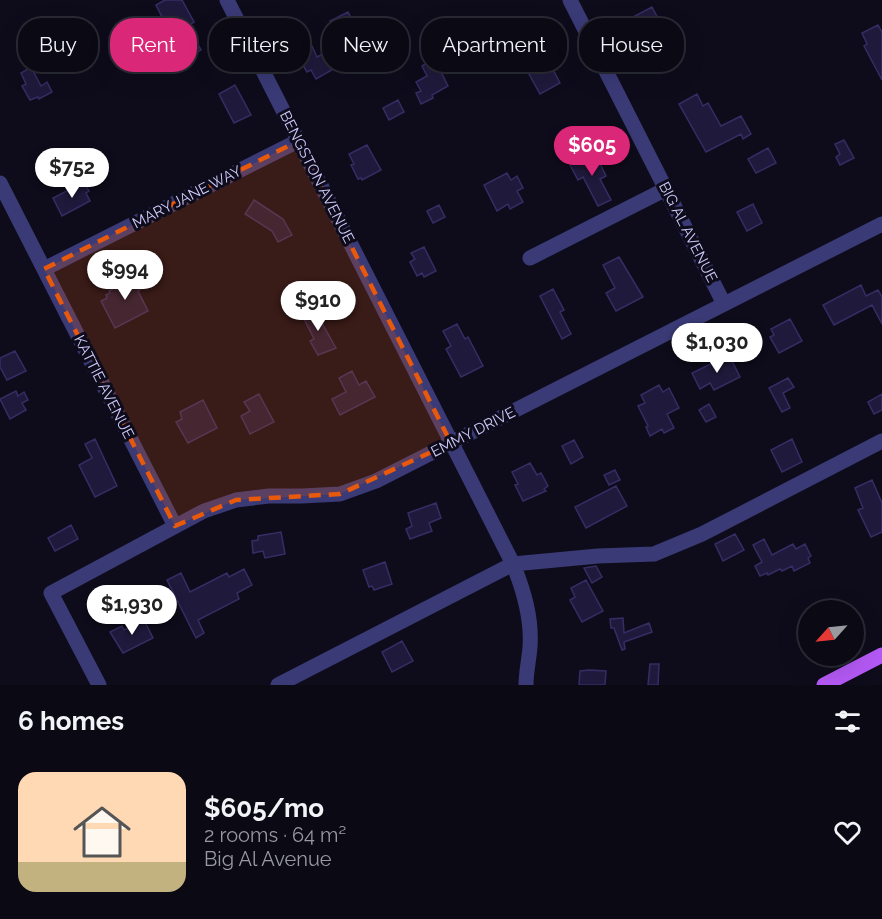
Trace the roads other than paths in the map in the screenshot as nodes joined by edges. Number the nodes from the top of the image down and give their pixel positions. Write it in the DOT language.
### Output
graph roads {
  1 [pos="227,0"];
  2 [pos="570,0"];
  3 [pos="298,141"];
  4 [pos="0,183"];
  5 [pos="666,189"];
  6 [pos="882,224"];
  7 [pos="530,258"];
  8 [pos="44,269"];
  9 [pos="724,304"];
  10 [pos="882,441"];
  11 [pos="451,442"];
  12 [pos="175,526"];
  13 [pos="513,564"];
  14 [pos="882,656"];
  15 [pos="99,685"];
  16 [pos="278,685"];
  17 [pos="526,685"];
  18 [pos="824,685"];
  1 -- 3 [label="street, BENGSTON AVENUE"];
  2 -- 5 [label="street, BIG AL AVENUE"];
  3 -- 8 [label="street, MARY JANE WAY"];
  3 -- 11 [label="street, BENGSTON AVENUE"];
  4 -- 8 [label="street, KATTIE AVENUE"];
  5 -- 7 [label="street"];
  5 -- 9 [label="street, BIG AL AVENUE"];
  6 -- 9 [label="street, EMMY DRIVE"];
  8 -- 12 [label="street, KATTIE AVENUE"];
  9 -- 11 [label="street, EMMY DRIVE"];
  10 -- 13 [label="street"];
  11 -- 12 [label="street, EMMY DRIVE"];
  11 -- 13 [label="street, BENGSTON AVENUE"];
  12 -- 15 [label="street, EMMY DRIVE"];
  13 -- 16 [label="street"];
  13 -- 17 [label="street, BENGSTON AVENUE"];
  14 -- 18 [label="main road"];
}
